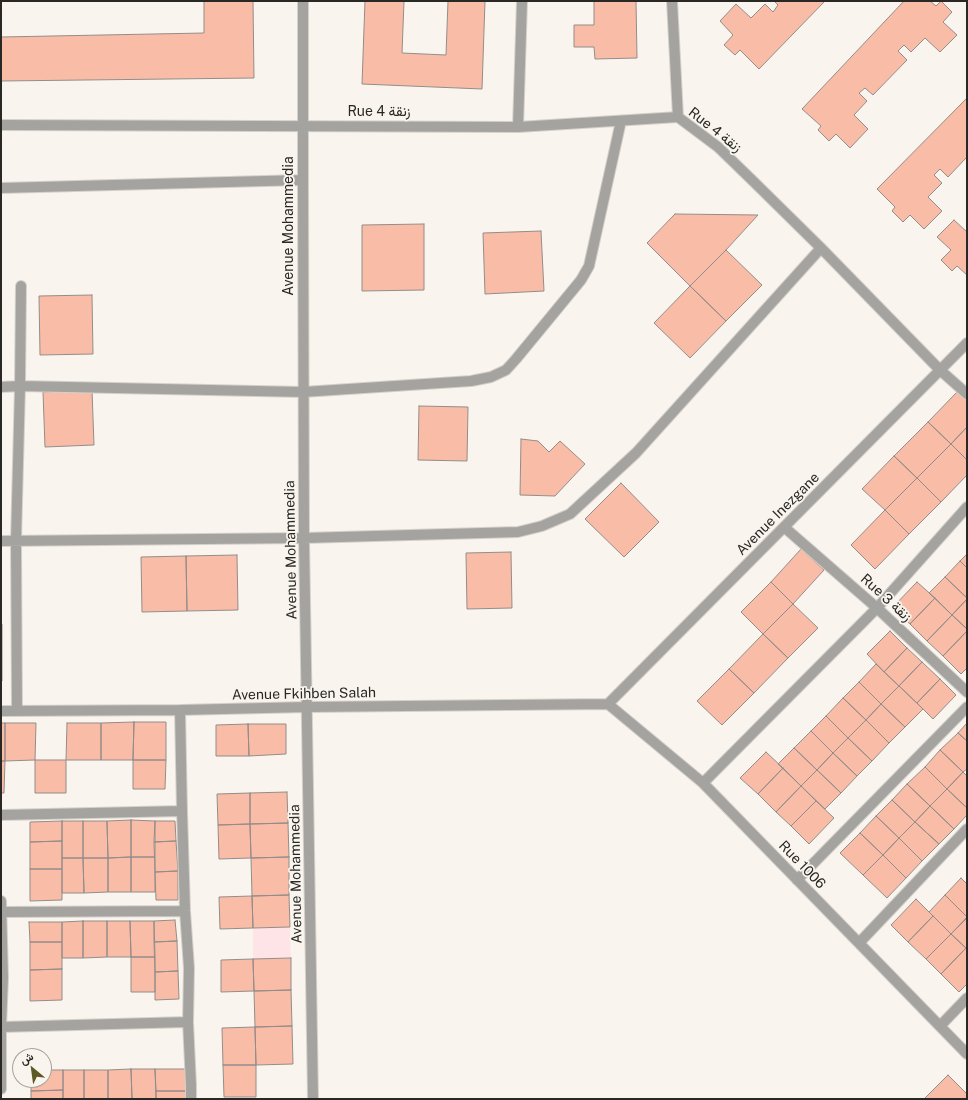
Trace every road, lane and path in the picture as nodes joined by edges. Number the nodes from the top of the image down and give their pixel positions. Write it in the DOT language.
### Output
graph roads {
  1 [pos="303,1"];
  2 [pos="522,1"];
  3 [pos="672,1"];
  4 [pos="678,117"];
  5 [pos="621,121"];
  6 [pos="1,125"];
  7 [pos="303,126"];
  8 [pos="518,127"];
  9 [pos="303,180"];
  10 [pos="1,188"];
  11 [pos="822,248"];
  12 [pos="21,286"];
  13 [pos="967,343"];
  14 [pos="940,370"];
  15 [pos="20,386"];
  16 [pos="1,387"];
  17 [pos="303,392"];
  18 [pos="967,394"];
  19 [pos="967,507"];
  20 [pos="784,527"];
  21 [pos="304,538"];
  22 [pos="1,541"];
  23 [pos="16,541"];
  24 [pos="877,608"];
  25 [pos="967,692"];
  26 [pos="608,704"];
  27 [pos="307,707"];
  28 [pos="967,707"];
  29 [pos="180,710"];
  30 [pos="1,711"];
  31 [pos="17,711"];
  32 [pos="704,783"];
  33 [pos="182,811"];
  34 [pos="1,815"];
  35 [pos="967,829"];
  36 [pos="798,880"];
  37 [pos="1,901"];
  38 [pos="185,911"];
  39 [pos="1,912"];
  40 [pos="859,943"];
  41 [pos="967,998"];
  42 [pos="188,1022"];
  43 [pos="1,1026"];
  44 [pos="940,1026"];
  45 [pos="967,1054"];
  46 [pos="1,1089"];
  47 [pos="191,1099"];
  48 [pos="313,1099"];
  1 -- 7 [label="street, Avenue Mohammedia"];
  2 -- 8 [label="street"];
  3 -- 4 [label="street"];
  4 -- 5 [label="street, Rue 4 زنقة"];
  4 -- 11 [label="street, Rue 4 زنقة"];
  5 -- 8 [label="street, Rue 4 زنقة"];
  5 -- 17 [label="street"];
  6 -- 7 [label="street, Rue 4 زنقة"];
  7 -- 8 [label="street, Rue 4 زنقة"];
  7 -- 9 [label="street, Avenue Mohammedia"];
  9 -- 10 [label="street"];
  9 -- 17 [label="street, Avenue Mohammedia"];
  11 -- 14 [label="street, Rue 4 زنقة"];
  11 -- 21 [label="street"];
  12 -- 15 [label="street"];
  13 -- 14 [label="street, Avenue Inezgane"];
  14 -- 18 [label="street, Rue 4 زنقة"];
  14 -- 20 [label="street, Avenue Inezgane"];
  15 -- 16 [label="street"];
  15 -- 17 [label="street"];
  15 -- 23 [label="street"];
  17 -- 21 [label="street, Avenue Mohammedia"];
  19 -- 24 [label="street"];
  20 -- 24 [label="street, Rue 3 زنقة"];
  20 -- 26 [label="street, Avenue Inezgane"];
  21 -- 23 [label="street"];
  21 -- 27 [label="street, Avenue Mohammedia"];
  22 -- 23 [label="street"];
  23 -- 31 [label="street"];
  24 -- 25 [label="street, Rue 3 زنقة"];
  24 -- 32 [label="street"];
  26 -- 27 [label="street, Avenue Fkihben Salah"];
  26 -- 32 [label="street, Rue 1006"];
  27 -- 29 [label="street, Avenue Fkihben Salah"];
  27 -- 48 [label="street, Avenue Mohammedia"];
  28 -- 36 [label="street"];
  29 -- 31 [label="street, Avenue Fkihben Salah"];
  29 -- 33 [label="street"];
  30 -- 31 [label="street, Avenue Fkihben Salah"];
  32 -- 36 [label="street, Rue 1006"];
  33 -- 34 [label="street"];
  33 -- 38 [label="street"];
  35 -- 40 [label="street"];
  36 -- 40 [label="street, Rue 1006"];
  37 -- 39 [label="street"];
  38 -- 39 [label="street"];
  38 -- 42 [label="street"];
  39 -- 43 [label="street"];
  40 -- 44 [label="street, Rue 1006"];
  41 -- 44 [label="street"];
  42 -- 43 [label="street"];
  42 -- 47 [label="street"];
  43 -- 46 [label="street"];
  44 -- 45 [label="street, Rue 1006"];
}
